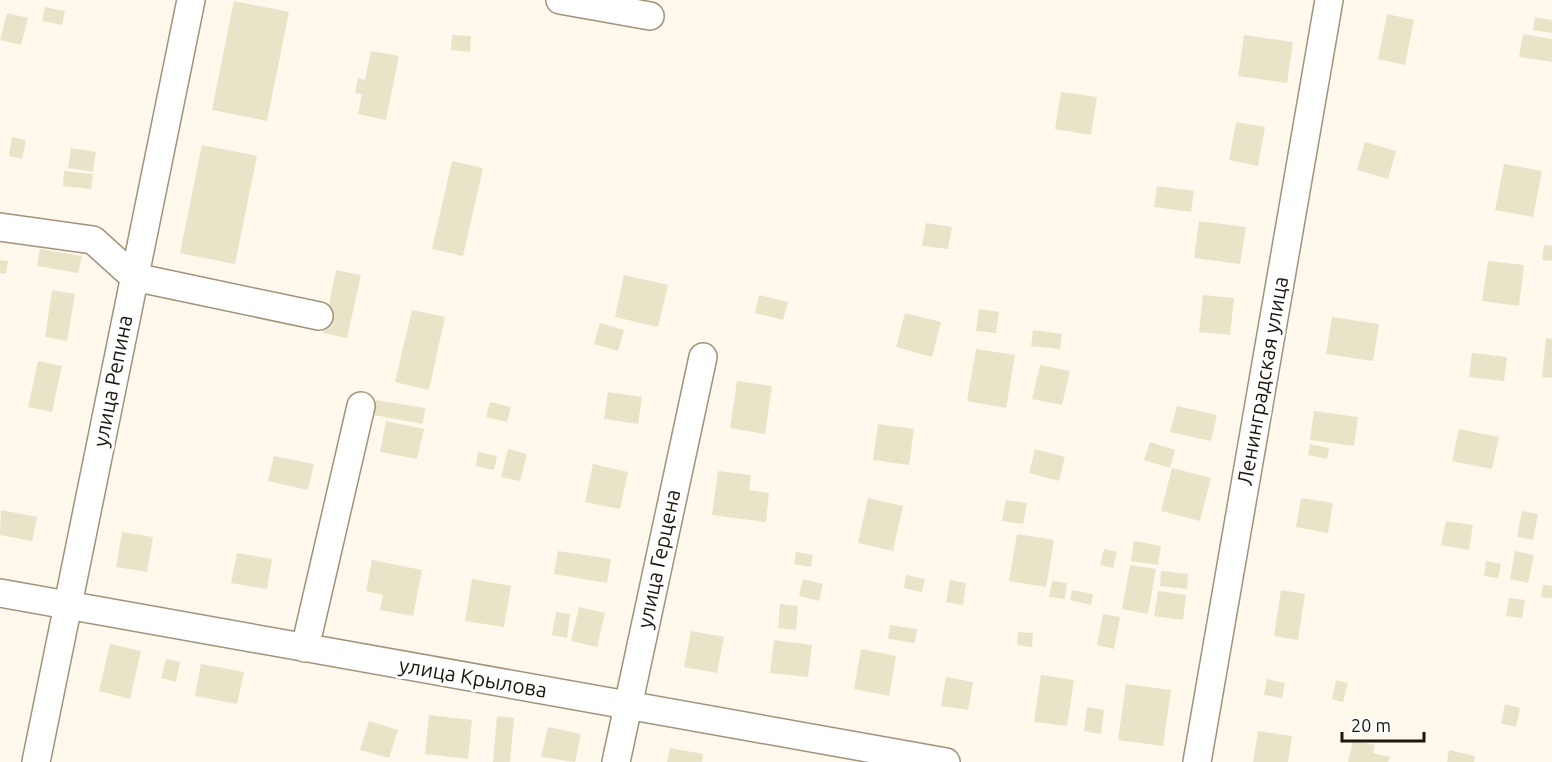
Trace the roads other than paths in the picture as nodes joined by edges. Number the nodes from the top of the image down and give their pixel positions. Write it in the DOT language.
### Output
graph roads {
  1 [pos="191,0"];
  2 [pos="560,0"];
  3 [pos="1329,0"];
  4 [pos="650,16"];
  5 [pos="0,226"];
  6 [pos="134,277"];
  7 [pos="319,316"];
  8 [pos="703,357"];
  9 [pos="362,406"];
  10 [pos="0,593"];
  11 [pos="69,606"];
  12 [pos="305,648"];
  13 [pos="627,705"];
  14 [pos="36,762"];
  15 [pos="616,762"];
  16 [pos="946,762"];
  17 [pos="1197,762"];
  1 -- 6 [label="street, улица Репина"];
  2 -- 4 [label="street"];
  3 -- 17 [label="street, Ленинградская улица"];
  5 -- 6 [label="street"];
  6 -- 7 [label="street"];
  6 -- 11 [label="street, улица Репина"];
  8 -- 13 [label="street, улица Герцена"];
  9 -- 12 [label="street"];
  10 -- 11 [label="street, улица Крылова"];
  11 -- 12 [label="street, улица Крылова"];
  11 -- 14 [label="street, улица Репина"];
  12 -- 13 [label="street, улица Крылова"];
  13 -- 15 [label="street, улица Герцена"];
  13 -- 16 [label="street, улица Крылова"];
}
